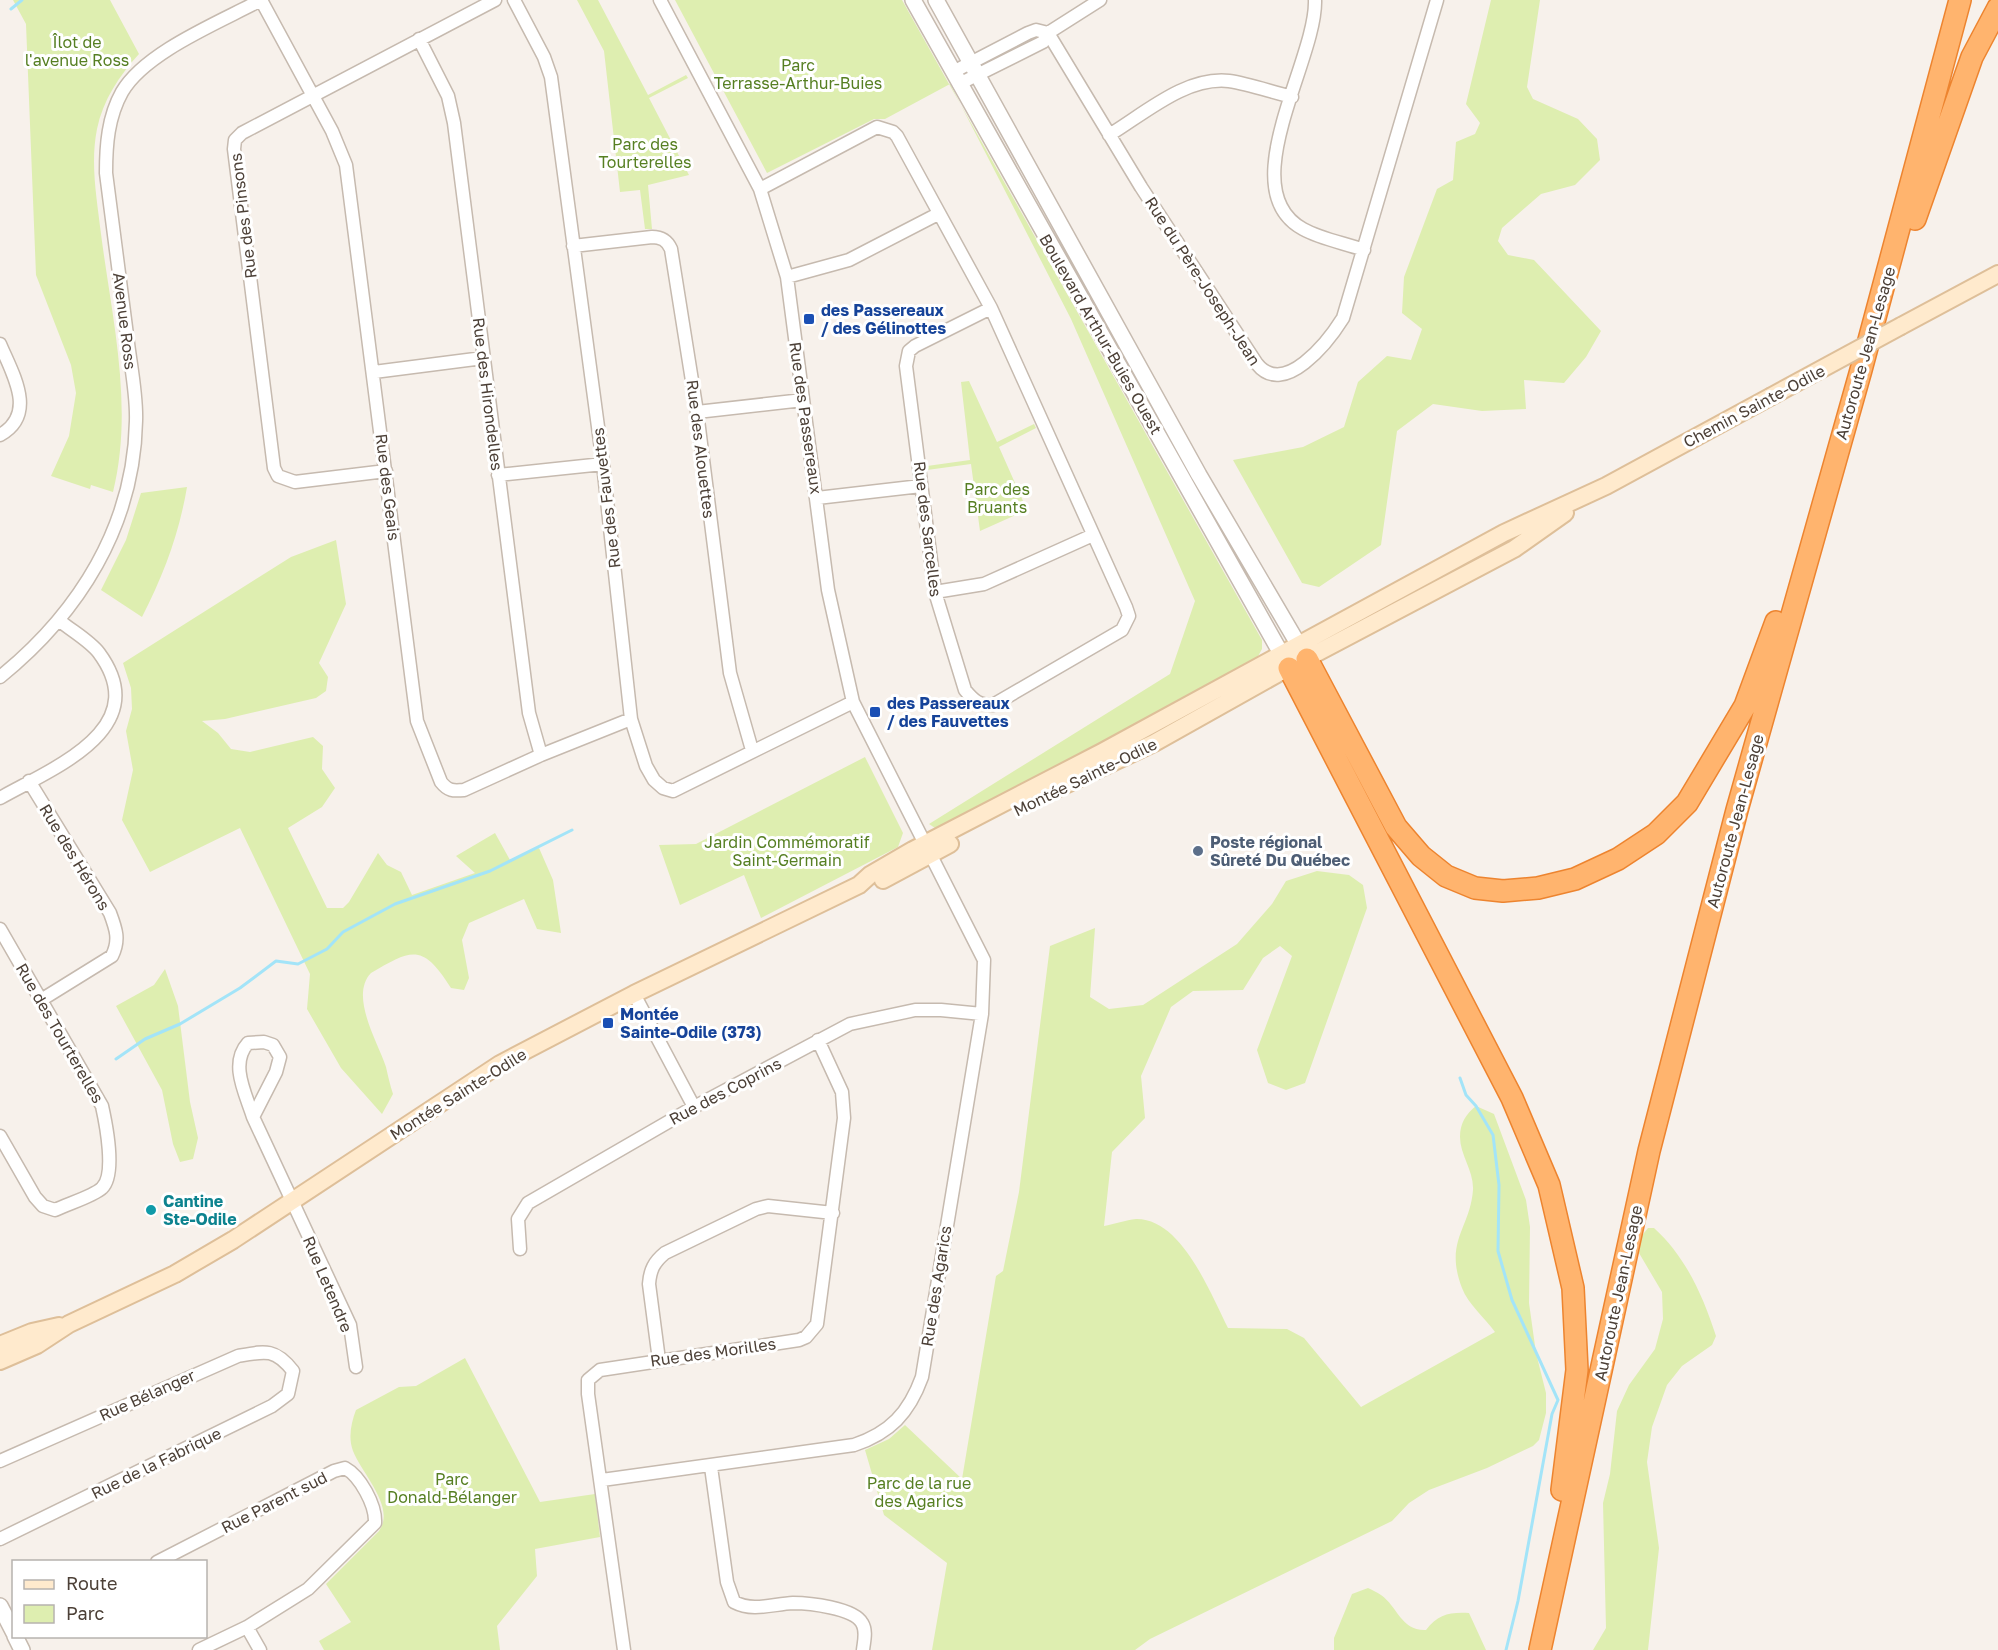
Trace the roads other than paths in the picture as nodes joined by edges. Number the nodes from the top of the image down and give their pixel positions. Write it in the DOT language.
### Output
graph roads {
  1 [pos="261,0"];
  2 [pos="495,0"];
  3 [pos="514,0"];
  4 [pos="660,0"];
  5 [pos="913,0"];
  6 [pos="936,0"];
  7 [pos="1100,0"];
  8 [pos="1315,0"];
  9 [pos="1437,0"];
  10 [pos="1960,0"];
  11 [pos="1998,8"];
  12 [pos="1048,33"];
  13 [pos="419,39"];
  14 [pos="975,68"];
  15 [pos="956,78"];
  16 [pos="312,94"];
  17 [pos="1292,98"];
  18 [pos="1109,135"];
  19 [pos="760,189"];
  20 [pos="938,214"];
  21 [pos="573,246"];
  22 [pos="1364,250"];
  23 [pos="1998,274"];
  24 [pos="787,278"];
  25 [pos="991,308"];
  26 [pos="0,344"];
  27 [pos="483,358"];
  28 [pos="1861,370"];
  29 [pos="374,372"];
  30 [pos="803,400"];
  31 [pos="697,412"];
  32 [pos="0,435"];
  33 [pos="603,464"];
  34 [pos="386,471"];
  35 [pos="498,475"];
  36 [pos="1827,484"];
  37 [pos="921,486"];
  38 [pos="817,498"];
  39 [pos="1093,535"];
  40 [pos="935,592"];
  41 [pos="60,621"];
  42 [pos="1294,657"];
  43 [pos="0,677"];
  44 [pos="853,702"];
  45 [pos="631,719"];
  46 [pos="752,750"];
  47 [pos="541,755"];
  48 [pos="29,782"];
  49 [pos="0,798"];
  50 [pos="927,850"];
  51 [pos="0,929"];
  52 [pos="634,994"];
  53 [pos="40,1000"];
  54 [pos="982,1014"];
  55 [pos="818,1040"];
  56 [pos="694,1107"];
  57 [pos="253,1117"];
  58 [pos="0,1136"];
  59 [pos="292,1203"];
  60 [pos="833,1213"];
  61 [pos="520,1249"];
  62 [pos="69,1324"];
  63 [pos="0,1345"];
  64 [pos="658,1360"];
  65 [pos="0,1361"];
  66 [pos="356,1367"];
  67 [pos="294,1371"];
  68 [pos="0,1461"];
  69 [pos="711,1467"];
  70 [pos="602,1480"];
  71 [pos="0,1539"];
  72 [pos="161,1560"];
  73 [pos="0,1606"];
  74 [pos="12,1627"];
  75 [pos="247,1627"];
  76 [pos="1542,1640"];
  77 [pos="199,1650"];
  78 [pos="260,1650"];
  79 [pos="624,1650"];
  80 [pos="863,1650"];
  1 -- 16 [label="street, Rue des Geais"];
  1 -- 41 [label="street, Avenue Ross"];
  2 -- 13 [label="street, Rue des Pinsons"];
  3 -- 21 [label="street, Rue des Fauvettes"];
  4 -- 19 [label="street, Rue des Passereaux"];
  5 -- 15 [label="street, Boulevard Arthur-Buies Ouest"];
  6 -- 14 [label="street, Boulevard Arthur-Buies Ouest"];
  7 -- 12 [label="street"];
  8 -- 17 [label="street"];
  9 -- 22 [label="street, Rue du Père-Joseph-Jean"];
  10 -- 28 [label="highway, Autoroute Jean-Lesage"];
  11 -- 28 [label="highway"];
  12 -- 14 [label="street"];
  12 -- 18 [label="street, Rue du Père-Joseph-Jean"];
  13 -- 16 [label="street, Rue des Pinsons"];
  13 -- 27 [label="street, Rue des Hirondelles"];
  14 -- 15 [label="street"];
  14 -- 42 [label="street, Boulevard Arthur-Buies Ouest"];
  15 -- 42 [label="street, Boulevard Arthur-Buies Ouest"];
  16 -- 29 [label="street, Rue des Geais"];
  16 -- 34 [label="street, Rue des Pinsons"];
  17 -- 18 [label="street"];
  17 -- 22 [label="street"];
  18 -- 22 [label="street, Rue du Père-Joseph-Jean"];
  19 -- 20 [label="street, Rue des Sarcelles"];
  19 -- 24 [label="street, Rue des Passereaux"];
  20 -- 24 [label="street"];
  20 -- 25 [label="street, Rue des Sarcelles"];
  21 -- 31 [label="street, Rue des Alouettes"];
  21 -- 33 [label="street, Rue des Fauvettes"];
  23 -- 42 [label="main road, Chemin Sainte-Odile, bridge"];
  24 -- 30 [label="street, Rue des Passereaux"];
  25 -- 37 [label="street, Rue des Sarcelles"];
  25 -- 39 [label="street, Rue des Sarcelles"];
  26 -- 32 [label="street"];
  27 -- 29 [label="street"];
  27 -- 35 [label="street, Rue des Hirondelles"];
  28 -- 36 [label="highway, Autoroute Jean-Lesage"];
  29 -- 34 [label="street, Rue des Geais"];
  30 -- 31 [label="street"];
  30 -- 38 [label="street, Rue des Passereaux"];
  31 -- 46 [label="street, Rue des Alouettes"];
  33 -- 35 [label="street"];
  33 -- 45 [label="street, Rue des Fauvettes"];
  34 -- 47 [label="street, Rue des Geais"];
  35 -- 47 [label="street, Rue des Hirondelles"];
  36 -- 42 [label="highway"];
  36 -- 76 [label="highway, Autoroute Jean-Lesage"];
  37 -- 38 [label="street"];
  37 -- 40 [label="street, Rue des Sarcelles"];
  38 -- 44 [label="street, Rue des Passereaux"];
  39 -- 40 [label="street"];
  39 -- 40 [label="street, Rue des Sarcelles"];
  41 -- 43 [label="street, Avenue Ross"];
  41 -- 48 [label="street"];
  42 -- 50 [label="main road, Montée Sainte-Odile"];
  42 -- 76 [label="highway"];
  44 -- 46 [label="street, Rue des Fauvettes"];
  44 -- 50 [label="street, Rue des Passereaux"];
  45 -- 46 [label="street, Rue des Fauvettes"];
  45 -- 47 [label="street, Rue des Geais"];
  48 -- 49 [label="street"];
  48 -- 53 [label="street, Rue des Hérons"];
  50 -- 52 [label="main road, Montée Sainte-Odile"];
  50 -- 54 [label="street, Rue des Agarics"];
  51 -- 53 [label="street, Rue des Tourterelles"];
  52 -- 56 [label="street"];
  52 -- 59 [label="main road, Montée Sainte-Odile"];
  53 -- 58 [label="street, Rue des Tourterelles"];
  54 -- 55 [label="street, Rue des Coprins"];
  54 -- 69 [label="street, Rue des Agarics"];
  55 -- 56 [label="street, Rue des Coprins"];
  55 -- 60 [label="street, Rue des Morilles"];
  56 -- 61 [label="street, Rue des Coprins"];
  57 -- 57 [label="street, Rue Letendre"];
  57 -- 59 [label="street, Rue Letendre"];
  59 -- 62 [label="main road, Montée Sainte-Odile"];
  59 -- 66 [label="street, Rue Letendre"];
  60 -- 64 [label="street, Rue des Morilles"];
  60 -- 64 [label="street"];
  62 -- 63 [label="main road, Montée Sainte-Odile"];
  62 -- 65 [label="main road, Montée Sainte-Odile"];
  64 -- 70 [label="street, Rue des Morilles"];
  67 -- 68 [label="street, Rue Bélanger"];
  67 -- 71 [label="street, Rue de la Fabrique"];
  69 -- 70 [label="street, Rue des Agarics"];
  69 -- 80 [label="street"];
  70 -- 79 [label="street, Rue des Morilles"];
  72 -- 75 [label="street, Rue Parent sud"];
  73 -- 74 [label="street"];
  75 -- 77 [label="street"];
  75 -- 78 [label="street"];
}
